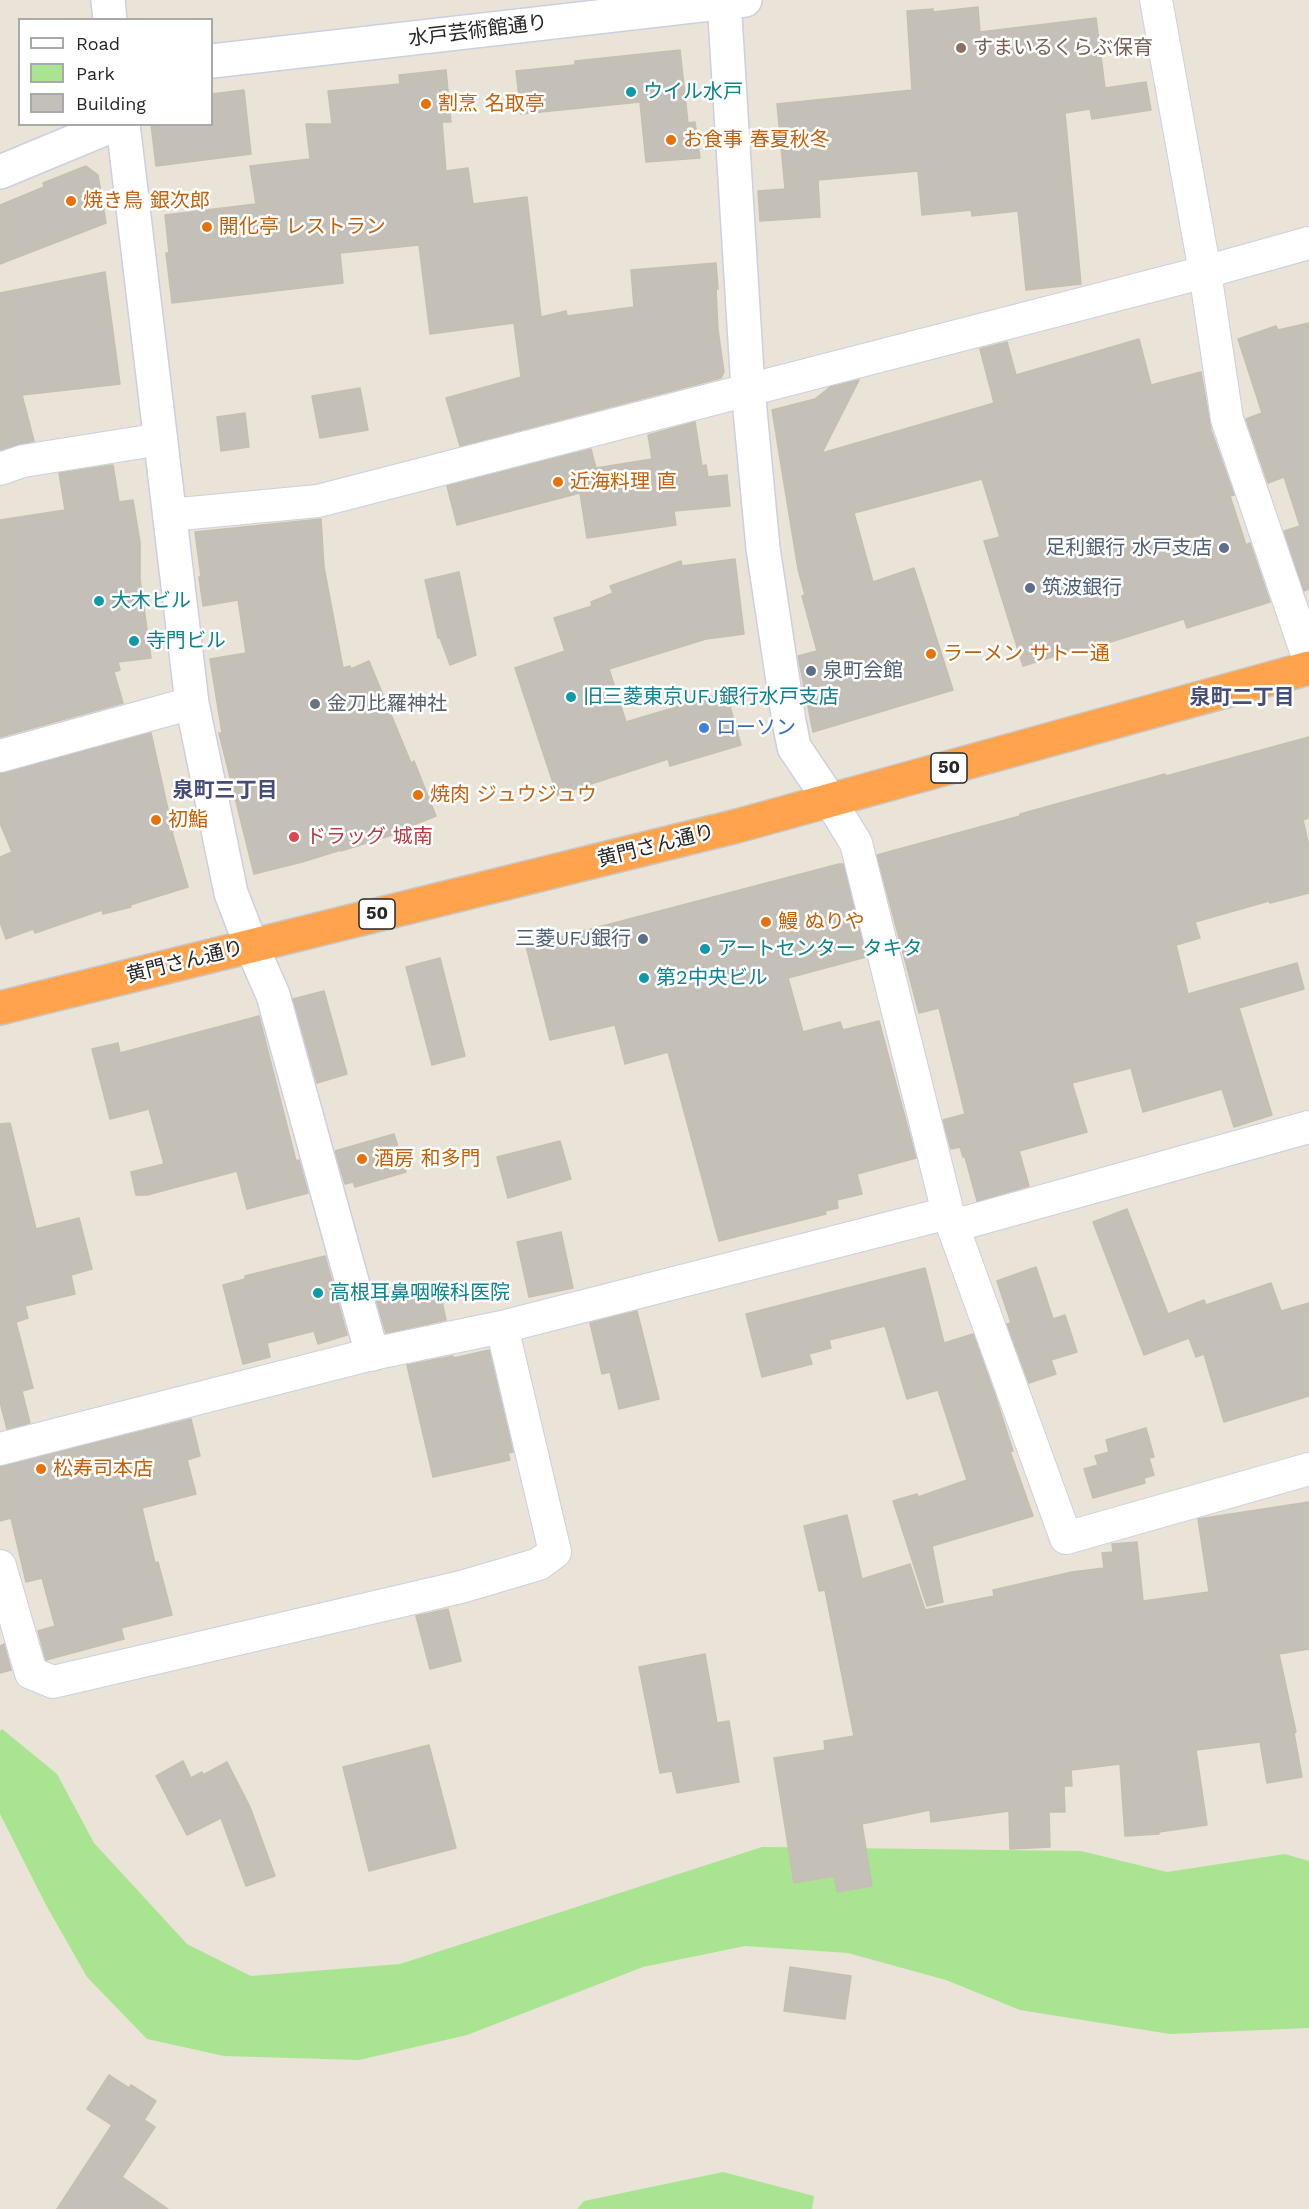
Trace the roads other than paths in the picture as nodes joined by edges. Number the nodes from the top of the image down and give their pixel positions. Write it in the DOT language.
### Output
graph roads {
  1 [pos="108,0"];
  2 [pos="1156,0"];
  3 [pos="731,1"];
  4 [pos="110,18"];
  5 [pos="213,61"];
  6 [pos="111,126"];
  7 [pos="123,126"];
  8 [pos="0,172"];
  9 [pos="1309,243"];
  10 [pos="1205,272"];
  11 [pos="748,389"];
  12 [pos="161,439"];
  13 [pos="0,469"];
  14 [pos="169,515"];
  15 [pos="1309,660"];
  16 [pos="1309,668"];
  17 [pos="192,703"];
  18 [pos="0,756"];
  19 [pos="829,800"];
  20 [pos="251,945"];
  21 [pos="0,1008"];
  22 [pos="1309,1127"];
  23 [pos="950,1219"];
  24 [pos="502,1327"];
  25 [pos="372,1354"];
  26 [pos="0,1449"];
  27 [pos="1309,1468"];
  28 [pos="0,1566"];
  1 -- 4 [label="street"];
  2 -- 10 [label="street"];
  3 -- 5 [label="street, 水戸芸術館通り"];
  3 -- 11 [label="street"];
  6 -- 8 [label="street"];
  7 -- 12 [label="street"];
  9 -- 10 [label="street"];
  10 -- 11 [label="street"];
  10 -- 15 [label="street"];
  11 -- 14 [label="street"];
  11 -- 19 [label="street"];
  12 -- 13 [label="street"];
  12 -- 14 [label="street"];
  14 -- 17 [label="street"];
  16 -- 19 [label="highway, 黄門さん通り / 50"];
  17 -- 18 [label="street"];
  17 -- 20 [label="street"];
  19 -- 20 [label="highway, 黄門さん通り / 50"];
  19 -- 23 [label="street"];
  20 -- 21 [label="highway, 黄門さん通り / 50"];
  20 -- 25 [label="street"];
  22 -- 23 [label="street"];
  23 -- 24 [label="street"];
  23 -- 27 [label="street"];
  24 -- 25 [label="street"];
  24 -- 28 [label="street"];
  25 -- 26 [label="street"];
}
